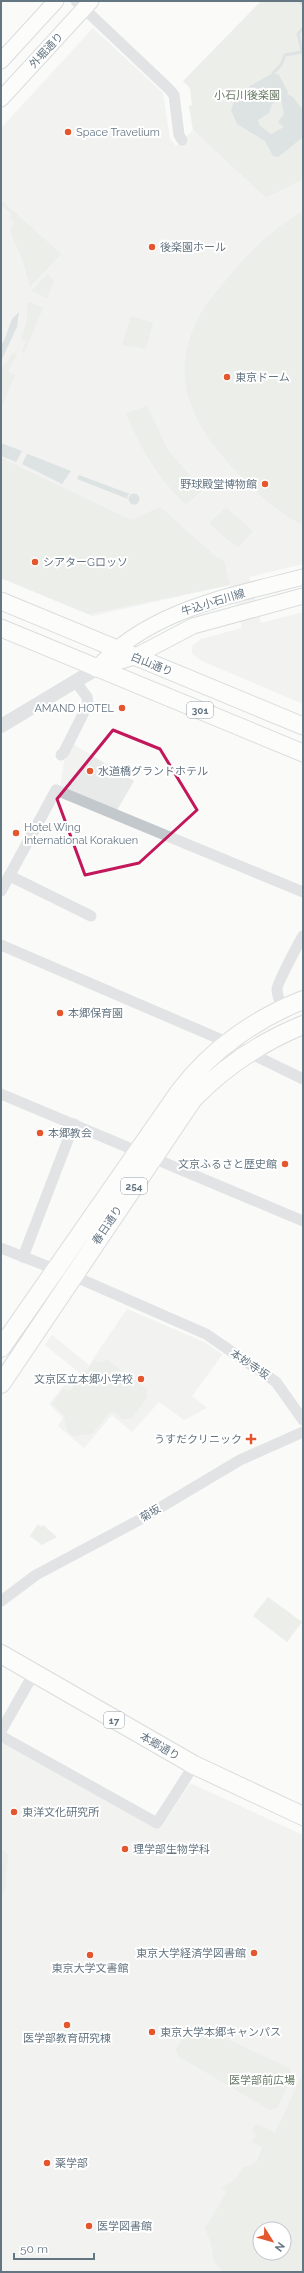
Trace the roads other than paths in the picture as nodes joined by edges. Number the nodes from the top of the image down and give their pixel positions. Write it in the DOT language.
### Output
graph roads {
  1 [pos="56,1"];
  2 [pos="84,3"];
  3 [pos="1,61"];
  4 [pos="1,99"];
  5 [pos="182,140"];
  6 [pos="303,577"];
  7 [pos="303,596"];
  8 [pos="1,601"];
  9 [pos="1,628"];
  10 [pos="114,649"];
  11 [pos="134,657"];
  12 [pos="96,669"];
  13 [pos="75,681"];
  14 [pos="1,726"];
  15 [pos="303,726"];
  16 [pos="303,753"];
  17 [pos="61,755"];
  18 [pos="10,876"];
  19 [pos="1,891"];
  20 [pos="303,892"];
  21 [pos="91,916"];
  22 [pos="303,936"];
  23 [pos="1,945"];
  24 [pos="303,1000"];
  25 [pos="282,1008"];
  26 [pos="303,1025"];
  27 [pos="229,1042"];
  28 [pos="250,1052"];
  29 [pos="303,1079"];
  30 [pos="1,1094"];
  31 [pos="74,1124"];
  32 [pos="146,1155"];
  33 [pos="303,1221"];
  34 [pos="1,1248"];
  35 [pos="23,1257"];
  36 [pos="64,1273"];
  37 [pos="1,1348"];
  38 [pos="1,1384"];
  39 [pos="301,1414"];
  40 [pos="303,1432"];
  41 [pos="1,1601"];
  42 [pos="1,1654"];
  43 [pos="34,1673"];
  44 [pos="1,1731"];
  45 [pos="1,1736"];
  46 [pos="194,1765"];
  47 [pos="303,1816"];
  1 -- 3 [label="main road"];
  2 -- 4 [label="main road, 外堀通り"];
  2 -- 5 [label="street"];
  6 -- 10 [label="main road, 牛込小石川線"];
  7 -- 11 [label="main road, 牛込小石川線"];
  8 -- 10 [label="main road, 白山通り / 301"];
  9 -- 12 [label="main road, 301"];
  10 -- 11 [label="main road, 白山通り / 301"];
  10 -- 12 [label="main road, 牛込小石川線"];
  11 -- 12 [label="main road, 牛込小石川線"];
  11 -- 15 [label="main road, 白山通り / 301"];
  12 -- 13 [label="street"];
  12 -- 16 [label="main road, 301"];
  13 -- 14 [label="street"];
  13 -- 17 [label="street"];
  18 -- 19 [label="street"];
  18 -- 20 [label="street"];
  18 -- 21 [label="street"];
  22 -- 25 [label="street"];
  23 -- 27 [label="street"];
  24 -- 25 [label="highway, 春日通り / 254"];
  25 -- 27 [label="highway, 春日通り / 254"];
  26 -- 28 [label="highway, 春日通り / 254"];
  27 -- 28 [label="street"];
  27 -- 32 [label="highway, 春日通り / 254"];
  28 -- 29 [label="street"];
  28 -- 32 [label="highway, 春日通り / 254"];
  30 -- 31 [label="street"];
  31 -- 32 [label="street"];
  31 -- 35 [label="street"];
  32 -- 33 [label="street"];
  32 -- 36 [label="highway, 春日通り / 254"];
  34 -- 35 [label="street, 本妙寺坂"];
  35 -- 36 [label="street, 本妙寺坂"];
  36 -- 37 [label="highway, 春日通り / 254"];
  36 -- 38 [label="highway, 春日通り / 254"];
  36 -- 39 [label="street, 本妙寺坂"];
  40 -- 41 [label="street, 菊坂"];
  42 -- 43 [label="highway, 本郷通り / 17"];
  43 -- 44 [label="street"];
  43 -- 46 [label="highway, 本郷通り / 17"];
  45 -- 46 [label="street"];
  46 -- 47 [label="highway, 本郷通り / 17"];
}
